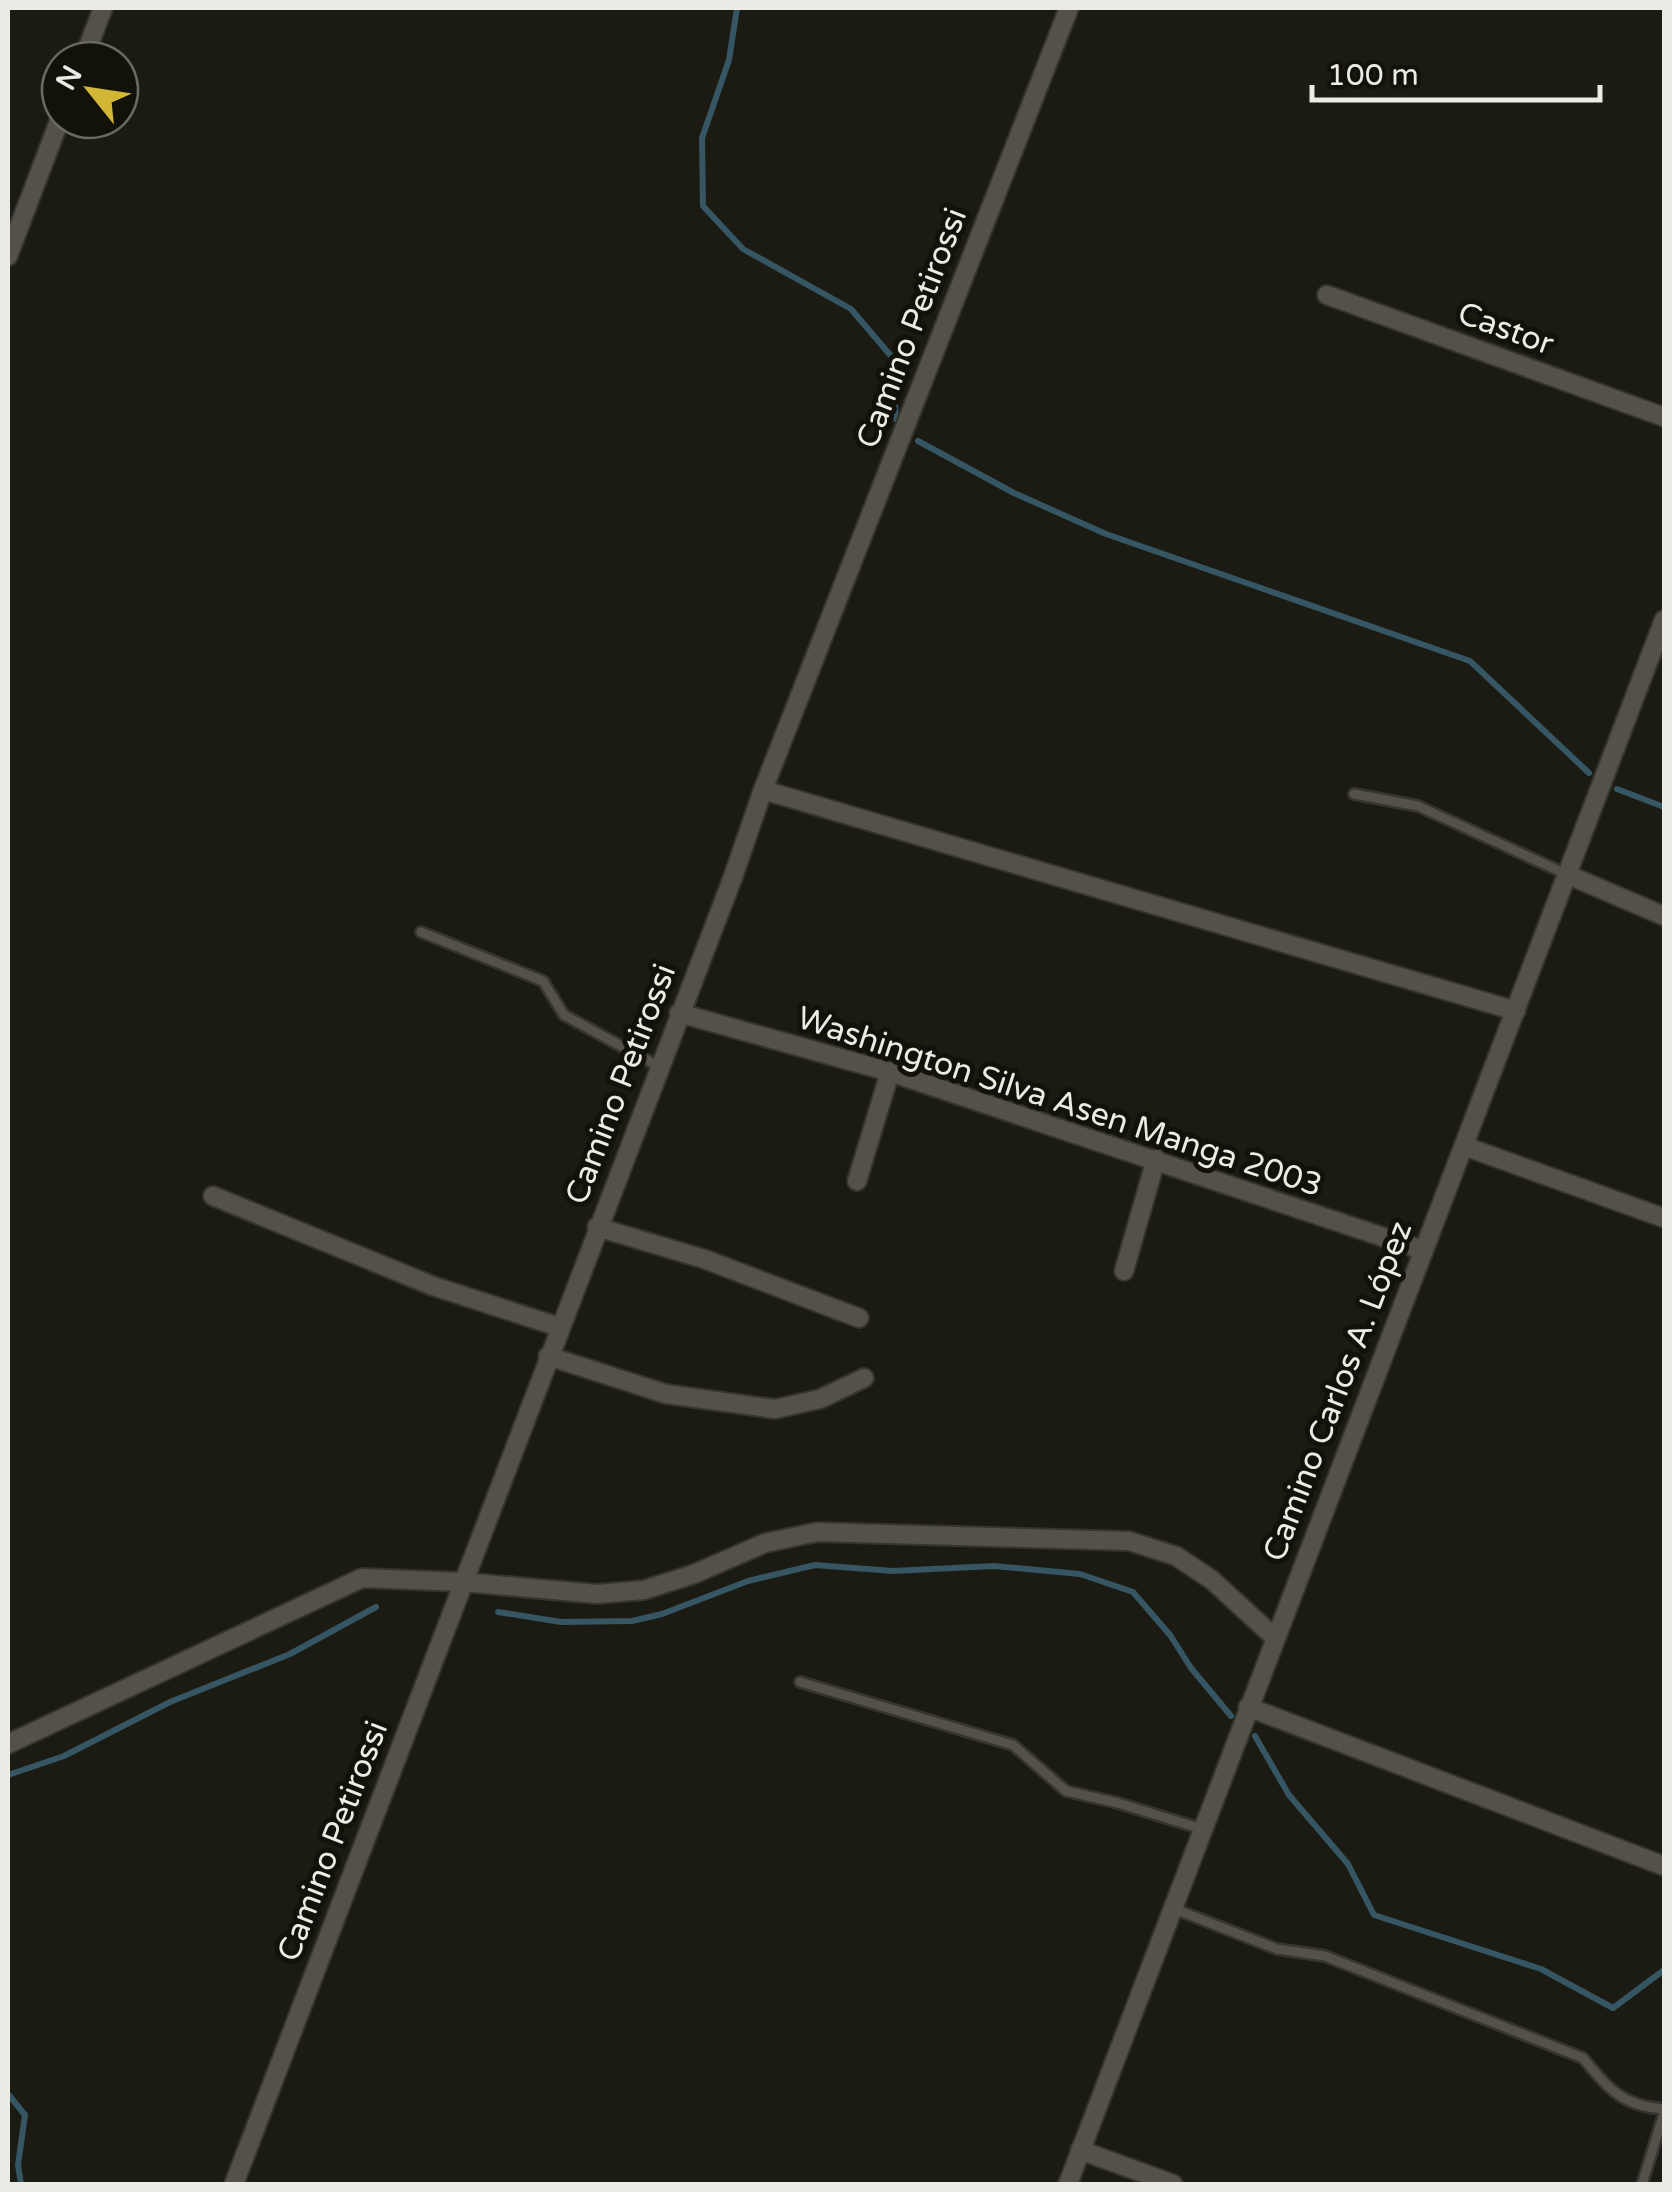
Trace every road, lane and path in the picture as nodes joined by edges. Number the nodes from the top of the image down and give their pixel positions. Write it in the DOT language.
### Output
graph roads {
  1 [pos="103,8"];
  2 [pos="1069,8"];
  3 [pos="91,40"];
  4 [pos="52,140"];
  5 [pos="8,256"];
  6 [pos="1328,295"];
  7 [pos="1664,418"];
  8 [pos="1664,620"];
  9 [pos="763,790"];
  10 [pos="1354,794"];
  11 [pos="1566,874"];
  12 [pos="1664,916"];
  13 [pos="421,932"];
  14 [pos="1516,1011"];
  15 [pos="679,1013"];
  16 [pos="658,1066"];
  17 [pos="890,1072"];
  18 [pos="1464,1146"];
  19 [pos="1156,1159"];
  20 [pos="857,1181"];
  21 [pos="213,1196"];
  22 [pos="1664,1218"];
  23 [pos="597,1227"];
  24 [pos="1422,1250"];
  25 [pos="1124,1271"];
  26 [pos="859,1318"];
  27 [pos="559,1327"];
  28 [pos="548,1356"];
  29 [pos="864,1378"];
  30 [pos="462,1582"];
  31 [pos="1275,1638"];
  32 [pos="800,1682"];
  33 [pos="1248,1707"];
  34 [pos="8,1744"];
  35 [pos="1202,1830"];
  36 [pos="1664,1866"];
  37 [pos="1172,1908"];
  38 [pos="1664,2111"];
  39 [pos="1080,2150"];
  40 [pos="234,2184"];
  41 [pos="1068,2184"];
  42 [pos="1173,2184"];
  43 [pos="1642,2184"];
  1 -- 3 [label="street"];
  2 -- 9 [label="street, Camino Petirossi"];
  4 -- 5 [label="street"];
  6 -- 7 [label="street, Castor"];
  8 -- 11 [label="street, Camino Carlos A. López"];
  9 -- 14 [label="street"];
  9 -- 15 [label="street, Camino Petirossi"];
  10 -- 11 [label="lane"];
  11 -- 12 [label="street"];
  11 -- 14 [label="street, Camino Carlos A. López"];
  13 -- 16 [label="lane"];
  14 -- 18 [label="street, Camino Carlos A. López"];
  15 -- 16 [label="street, Camino Petirossi"];
  15 -- 17 [label="street, Washington Silva Asen Manga 2003"];
  16 -- 23 [label="street, Camino Petirossi"];
  17 -- 19 [label="street, Washington Silva Asen Manga 2003"];
  17 -- 20 [label="street"];
  18 -- 22 [label="street"];
  18 -- 24 [label="street, Camino Carlos A. López"];
  19 -- 24 [label="street, Washington Silva Asen Manga 2003"];
  19 -- 25 [label="street"];
  21 -- 27 [label="street"];
  23 -- 26 [label="street"];
  23 -- 27 [label="street, Camino Petirossi"];
  24 -- 31 [label="street, Camino Carlos A. López"];
  27 -- 28 [label="street, Camino Petirossi"];
  28 -- 29 [label="street"];
  28 -- 30 [label="street, Camino Petirossi"];
  30 -- 31 [label="street"];
  30 -- 34 [label="street"];
  30 -- 40 [label="street, Camino Petirossi"];
  31 -- 33 [label="street, Camino Carlos A. López"];
  32 -- 35 [label="lane"];
  33 -- 35 [label="street, Camino Carlos A. López"];
  33 -- 36 [label="street"];
  35 -- 37 [label="street, Camino Carlos A. López"];
  37 -- 38 [label="lane"];
  37 -- 39 [label="street, Camino Carlos A. López"];
  38 -- 43 [label="lane"];
  39 -- 41 [label="street, Camino Carlos A. López"];
  39 -- 42 [label="street"];
}
